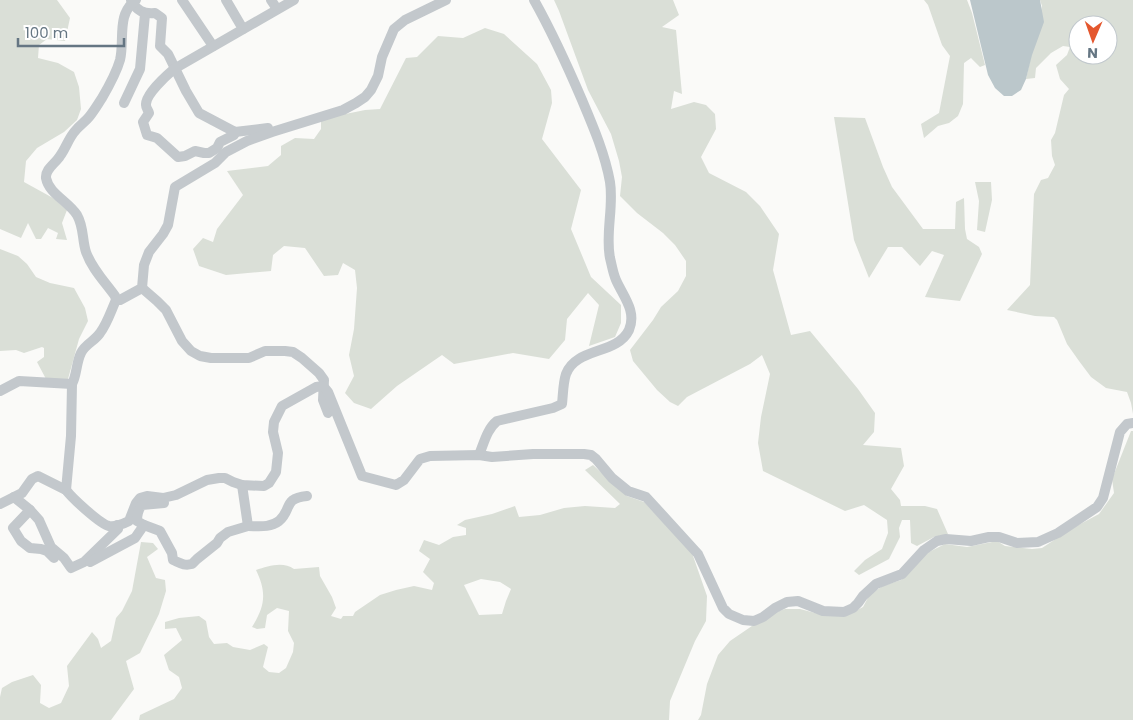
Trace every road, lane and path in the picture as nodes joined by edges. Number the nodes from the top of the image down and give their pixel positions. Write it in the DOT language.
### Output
graph roads {
  1 [pos="182,0"];
  2 [pos="226,0"];
  3 [pos="272,0"];
  4 [pos="294,0"];
  5 [pos="446,0"];
  6 [pos="534,0"];
  7 [pos="133,1"];
  8 [pos="277,9"];
  9 [pos="145,14"];
  10 [pos="243,29"];
  11 [pos="213,46"];
  12 [pos="174,69"];
  13 [pos="124,103"];
  14 [pos="235,132"];
  15 [pos="272,132"];
  16 [pos="142,288"];
  17 [pos="116,300"];
  18 [pos="72,384"];
  19 [pos="323,386"];
  20 [pos="0,391"];
  21 [pos="328,413"];
  22 [pos="1133,423"];
  23 [pos="479,455"];
  24 [pos="242,485"];
  25 [pos="66,490"];
  26 [pos="176,495"];
  27 [pos="307,496"];
  28 [pos="14,497"];
  29 [pos="0,504"];
  30 [pos="30,510"];
  31 [pos="117,525"];
  32 [pos="144,525"];
  33 [pos="248,526"];
  34 [pos="84,562"];
  35 [pos="71,568"];
  1 -- 11 [label="street"];
  2 -- 10 [label="street"];
  3 -- 8 [label="street"];
  4 -- 8 [label="street"];
  5 -- 15 [label="street"];
  6 -- 23 [label="street"];
  7 -- 9 [label="street"];
  7 -- 17 [label="street"];
  8 -- 10 [label="street"];
  9 -- 12 [label="street"];
  9 -- 13 [label="street"];
  10 -- 11 [label="street"];
  11 -- 12 [label="street"];
  12 -- 14 [label="street"];
  12 -- 14 [label="street"];
  14 -- 15 [label="street"];
  15 -- 16 [label="street"];
  16 -- 17 [label="street"];
  16 -- 19 [label="street"];
  17 -- 18 [label="street"];
  18 -- 20 [label="street"];
  18 -- 25 [label="street"];
  19 -- 21 [label="street"];
  19 -- 23 [label="street"];
  19 -- 24 [label="street"];
  22 -- 23 [label="street"];
  24 -- 26 [label="street"];
  24 -- 33 [label="street"];
  25 -- 28 [label="street"];
  25 -- 31 [label="street"];
  26 -- 31 [label="street"];
  26 -- 32 [label="street"];
  27 -- 33 [label="street"];
  28 -- 29 [label="street"];
  28 -- 30 [label="street"];
  30 -- 35 [label="street"];
  30 -- 35 [label="street"];
  31 -- 34 [label="street"];
  32 -- 33 [label="street"];
  32 -- 34 [label="street"];
  34 -- 35 [label="street"];
}
